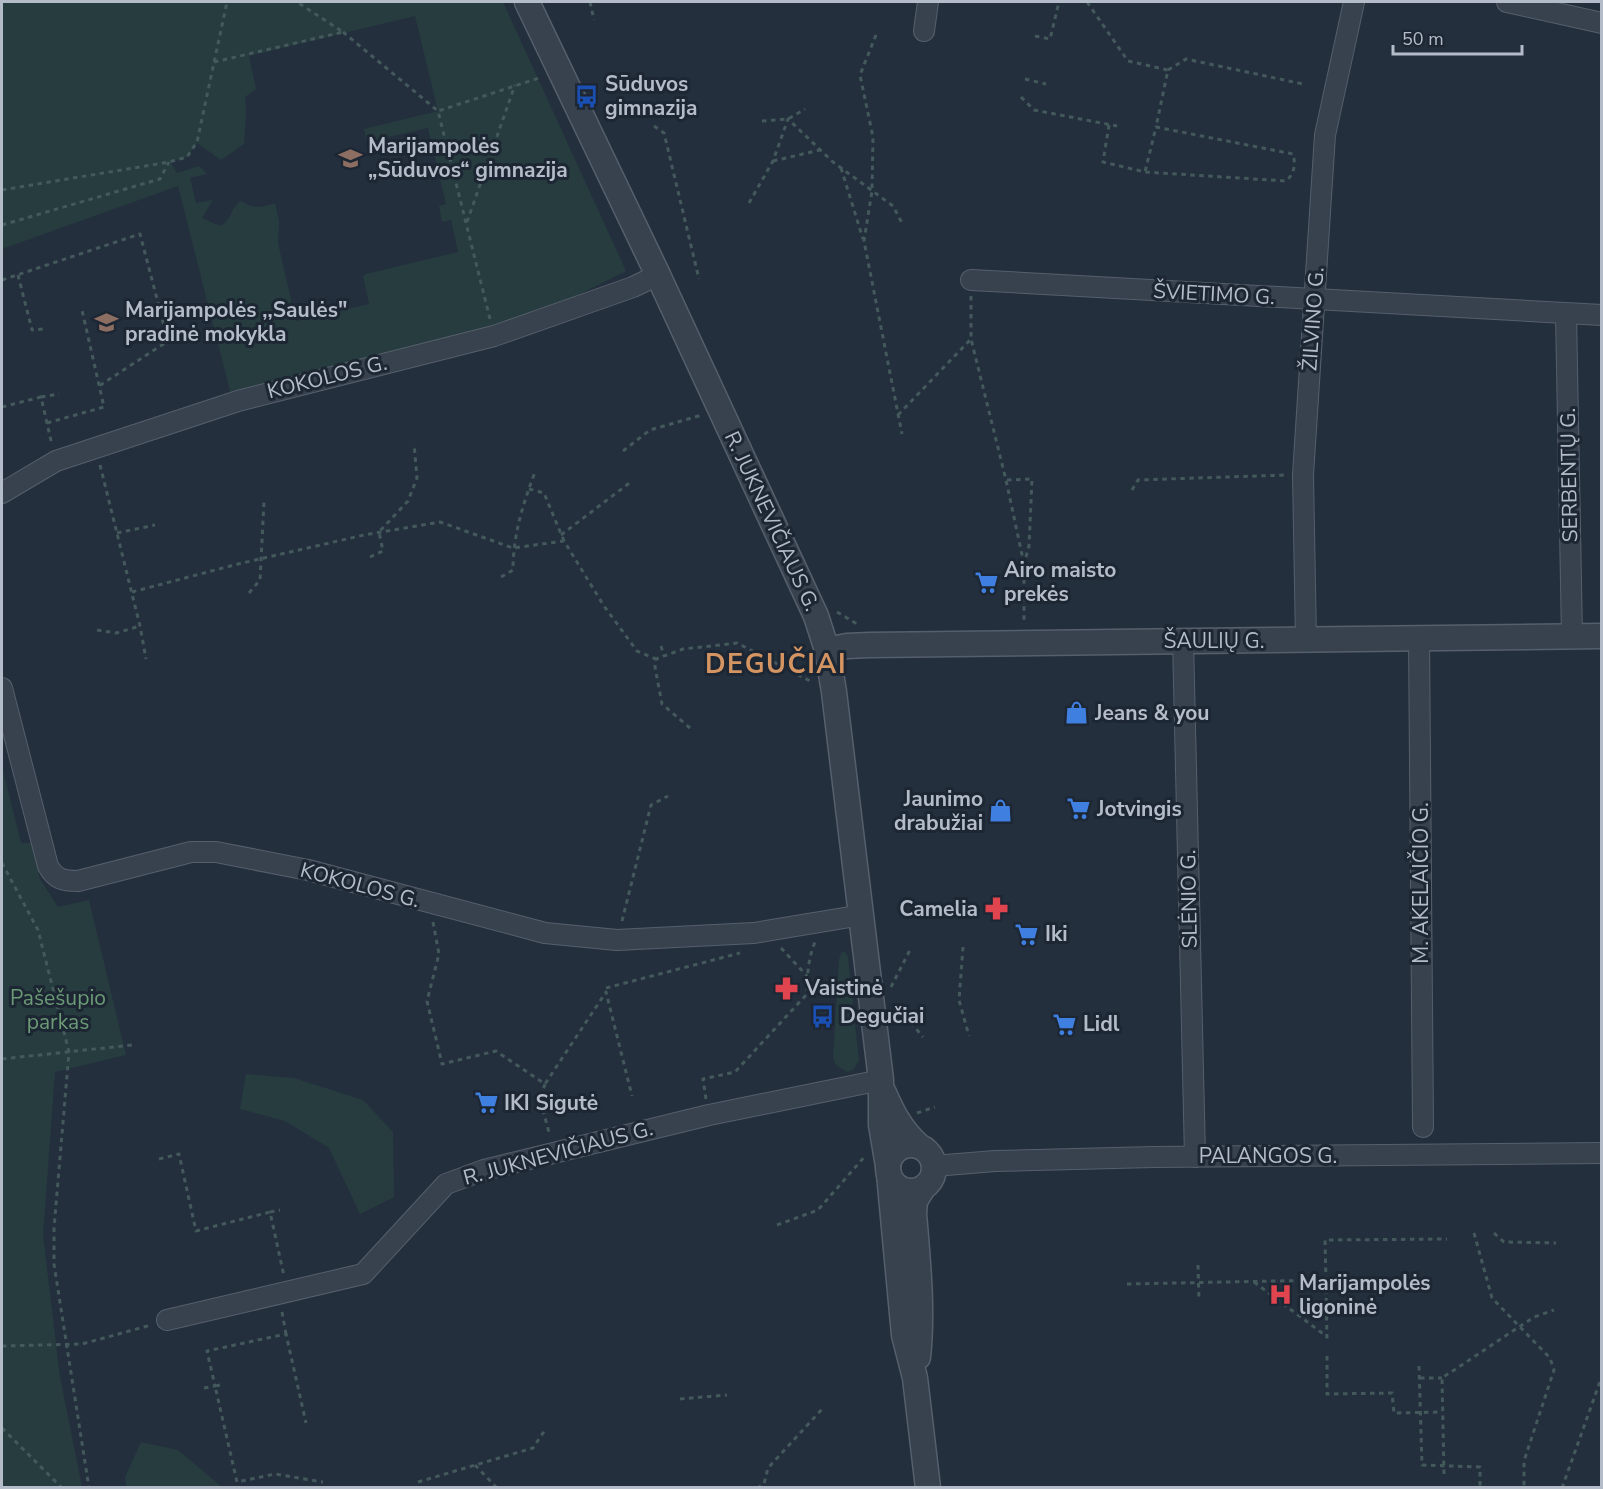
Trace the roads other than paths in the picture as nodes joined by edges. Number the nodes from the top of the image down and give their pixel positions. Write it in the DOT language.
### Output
graph roads {
  1 [pos="527,2"];
  2 [pos="928,2"];
  3 [pos="1354,2"];
  4 [pos="1507,2"];
  5 [pos="1602,23"];
  6 [pos="924,31"];
  7 [pos="658,275"];
  8 [pos="971,280"];
  9 [pos="1314,300"];
  10 [pos="1566,313"];
  11 [pos="1602,315"];
  12 [pos="2,493"];
  13 [pos="1602,636"];
  14 [pos="1572,637"];
  15 [pos="1419,639"];
  16 [pos="1183,640"];
  17 [pos="1306,641"];
  18 [pos="827,650"];
  19 [pos="2,688"];
  20 [pos="862,915"];
  21 [pos="882,1084"];
  22 [pos="1423,1127"];
  23 [pos="919,1146"];
  24 [pos="1602,1153"];
  25 [pos="1195,1157"];
  26 [pos="934,1166"];
  27 [pos="888,1170"];
  28 [pos="923,1188"];
  29 [pos="168,1320"];
  30 [pos="915,1378"];
  31 [pos="928,1488"];
  1 -- 7 [label="street, R. JUKNEVIČIAUS G."];
  2 -- 6 [label="street"];
  3 -- 9 [label="street, ŽILVINO G."];
  4 -- 5 [label="street"];
  7 -- 12 [label="street, KOKOLOS G."];
  7 -- 18 [label="street, R. JUKNEVIČIAUS G."];
  8 -- 9 [label="street, ŠVIETIMO G."];
  9 -- 10 [label="street, ŠVIETIMO G."];
  9 -- 17 [label="street, ŽILVINO G."];
  10 -- 11 [label="street, ŠVIETIMO G."];
  10 -- 14 [label="street, SERBENTŲ G."];
  13 -- 14 [label="street, ŠAULIŲ G."];
  14 -- 15 [label="street, ŠAULIŲ G."];
  15 -- 17 [label="street, ŠAULIŲ G."];
  15 -- 22 [label="street, M. AKELAIČIO G."];
  16 -- 17 [label="street, ŠAULIŲ G."];
  16 -- 18 [label="street, ŠAULIŲ G."];
  16 -- 25 [label="street, SLĖNIO G."];
  18 -- 20 [label="street, R. JUKNEVIČIAUS G."];
  19 -- 20 [label="street, KOKOLOS G."];
  20 -- 21 [label="street, R. JUKNEVIČIAUS G."];
  21 -- 23 [label="street, R. JUKNEVIČIAUS G."];
  21 -- 27 [label="street, R. JUKNEVIČIAUS G."];
  21 -- 29 [label="street, R. JUKNEVIČIAUS G."];
  23 -- 26 [label="street"];
  23 -- 27 [label="street"];
  24 -- 25 [label="street, PALANGOS G."];
  25 -- 26 [label="street, PALANGOS G."];
  26 -- 28 [label="street"];
  27 -- 28 [label="street"];
  27 -- 30 [label="street, R. JUKNEVIČIAUS G."];
  28 -- 30 [label="street, R. JUKNEVIČIAUS G."];
  30 -- 31 [label="street, R. JUKNEVIČIAUS G."];
}
